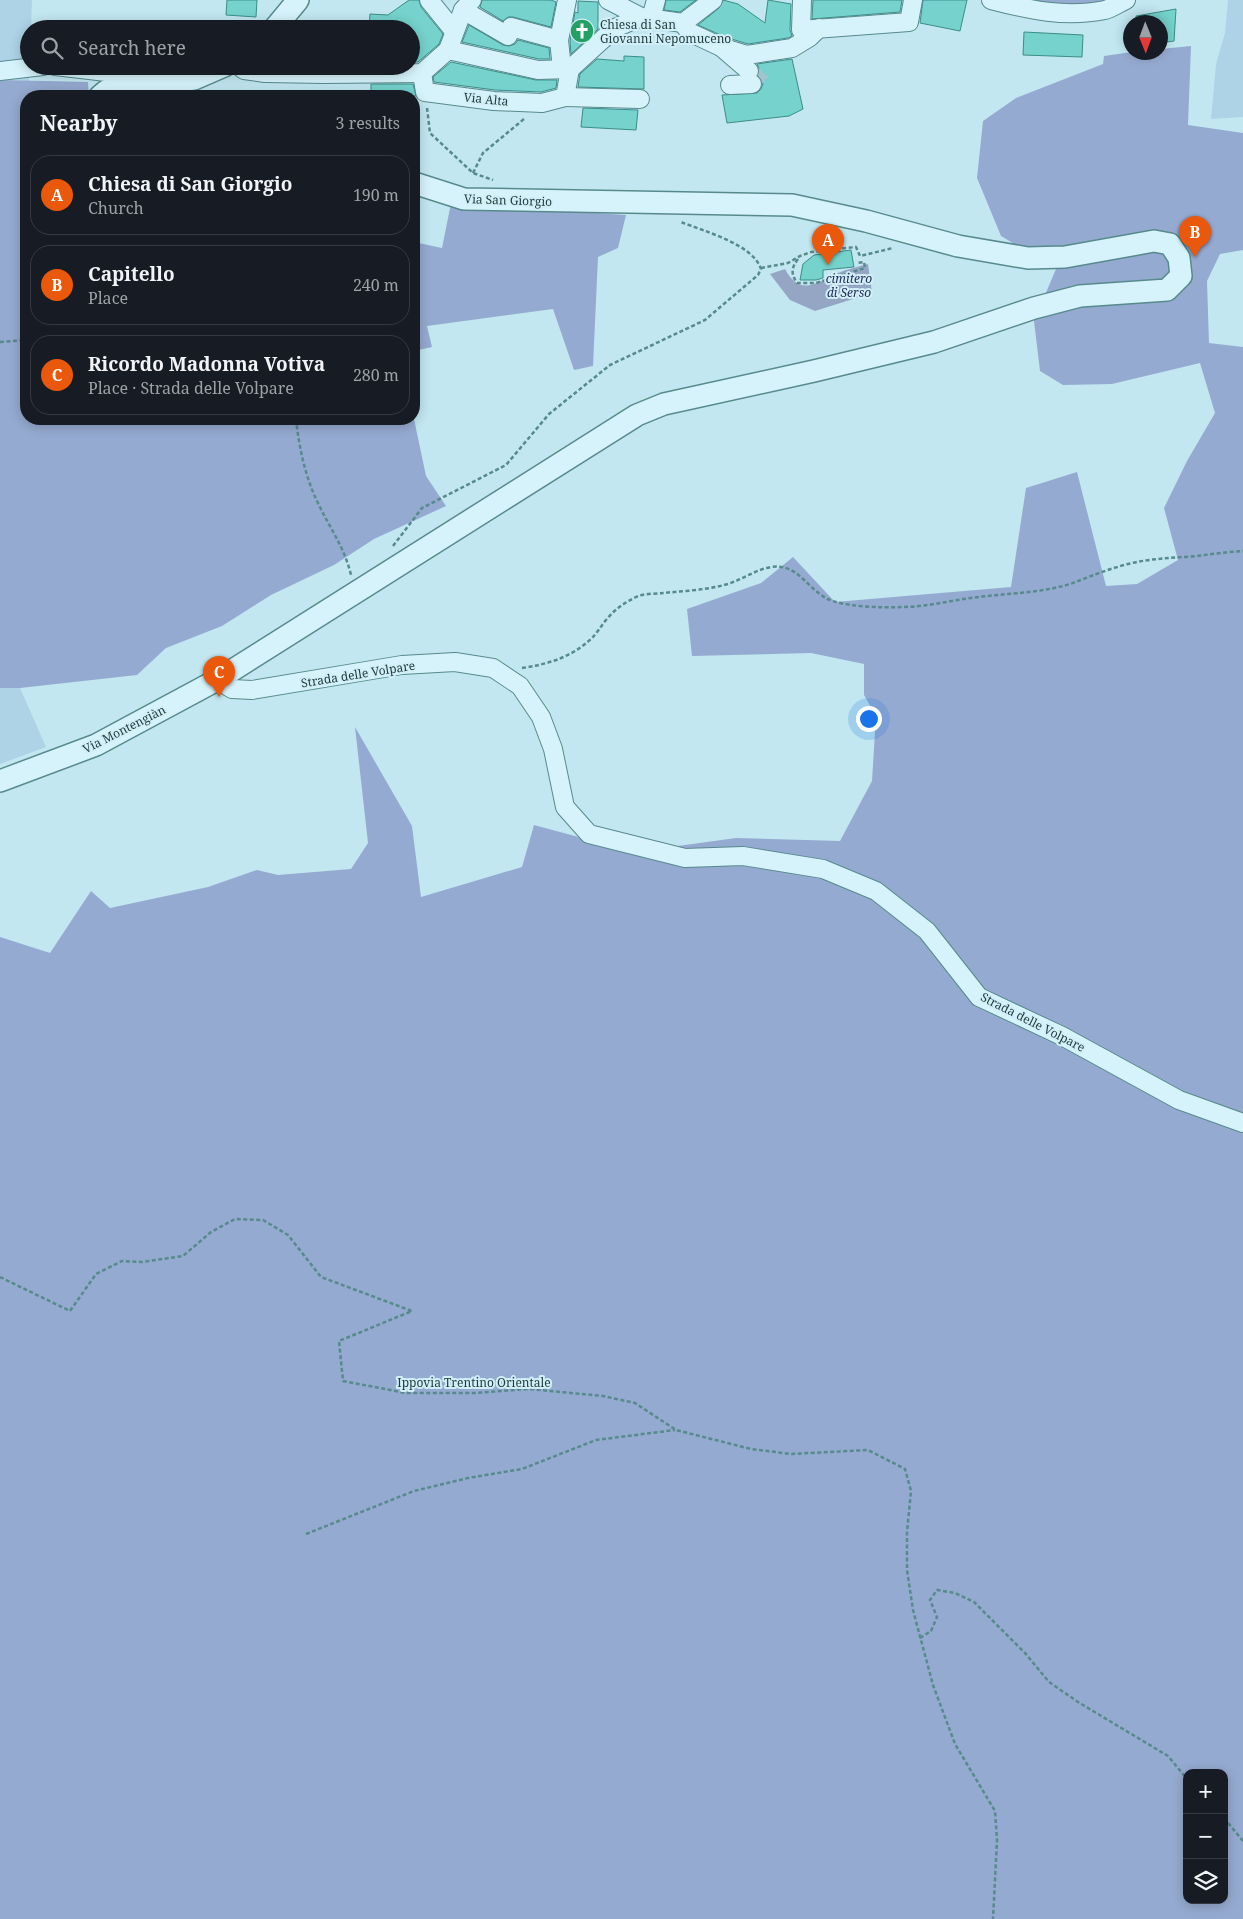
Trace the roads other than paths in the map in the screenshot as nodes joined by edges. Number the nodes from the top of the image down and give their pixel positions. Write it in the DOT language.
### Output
graph roads {
  1 [pos="298,0"];
  2 [pos="429,0"];
  3 [pos="567,0"];
  4 [pos="608,0"];
  5 [pos="656,0"];
  6 [pos="712,0"];
  7 [pos="802,0"];
  8 [pos="913,0"];
  9 [pos="991,0"];
  10 [pos="1126,0"];
  11 [pos="468,5"];
  12 [pos="646,18"];
  13 [pos="281,20"];
  14 [pos="683,24"];
  15 [pos="820,28"];
  16 [pos="454,31"];
  17 [pos="559,40"];
  18 [pos="721,48"];
  19 [pos="448,50"];
  20 [pos="20,69"];
  21 [pos="566,69"];
  22 [pos="0,71"];
  23 [pos="422,73"];
  24 [pos="193,75"];
  25 [pos="203,75"];
  26 [pos="194,79"];
  27 [pos="730,85"];
  28 [pos="113,90"];
  29 [pos="565,97"];
  30 [pos="640,99"];
  31 [pos="420,185"];
  32 [pos="913,234"];
  33 [pos="217,680"];
  34 [pos="0,781"];
  35 [pos="1243,1123"];
  1 -- 13 [label="street"];
  2 -- 16 [label="street"];
  3 -- 17 [label="street"];
  4 -- 12 [label="street"];
  5 -- 12 [label="street"];
  6 -- 14 [label="street"];
  7 -- 15 [label="street"];
  8 -- 15 [label="street"];
  9 -- 10 [label="street"];
  11 -- 16 [label="street"];
  11 -- 17 [label="street"];
  12 -- 14 [label="street"];
  12 -- 21 [label="street"];
  14 -- 18 [label="street"];
  15 -- 18 [label="street"];
  16 -- 19 [label="street"];
  17 -- 21 [label="street"];
  18 -- 27 [label="street"];
  19 -- 21 [label="street"];
  19 -- 23 [label="street"];
  20 -- 22 [label="street"];
  21 -- 29 [label="street"];
  23 -- 29 [label="street, Via Alta"];
  24 -- 26 [label="street"];
  25 -- 26 [label="street"];
  26 -- 28 [label="street"];
  29 -- 30 [label="street, Via Alta"];
  31 -- 32 [label="street, Via San Giorgio"];
  32 -- 33 [label="street, Via Montengiàn"];
  33 -- 34 [label="street, Via Montengiàn"];
  33 -- 35 [label="street, Strada delle Volpare"];
}
